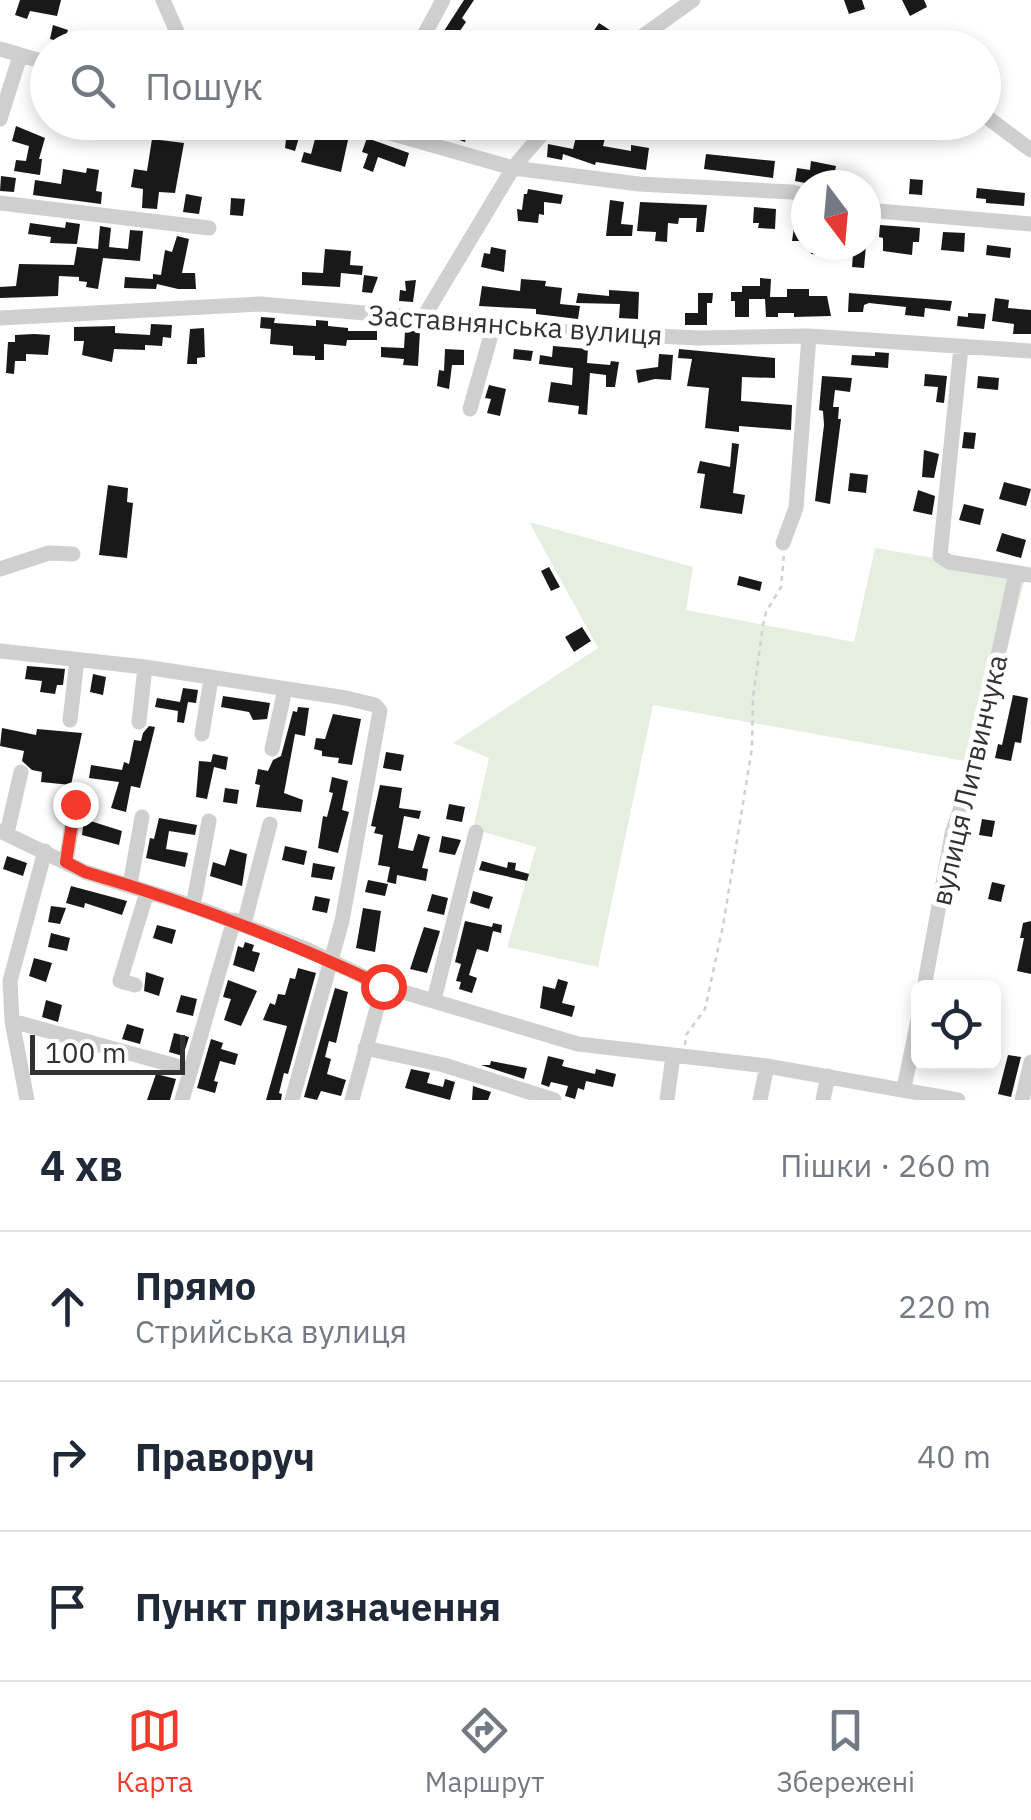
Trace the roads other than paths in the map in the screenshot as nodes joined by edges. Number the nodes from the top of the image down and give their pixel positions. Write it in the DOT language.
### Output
graph roads {
  1 [pos="163,0"];
  2 [pos="444,0"];
  3 [pos="693,0"];
  4 [pos="176,30"];
  5 [pos="427,30"];
  6 [pos="651,30"];
  7 [pos="0,48"];
  8 [pos="20,56"];
  9 [pos="30,58"];
  10 [pos="0,118"];
  11 [pos="1001,128"];
  12 [pos="422,140"];
  13 [pos="537,140"];
  14 [pos="1031,150"];
  15 [pos="514,168"];
  16 [pos="791,192"];
  17 [pos="0,203"];
  18 [pos="881,211"];
  19 [pos="1031,224"];
  20 [pos="209,228"];
  21 [pos="0,318"];
  22 [pos="422,318"];
  23 [pos="493,328"];
  24 [pos="810,336"];
  25 [pos="960,347"];
  26 [pos="1031,350"];
  27 [pos="470,409"];
  28 [pos="783,542"];
  29 [pos="72,554"];
  30 [pos="0,570"];
  31 [pos="1024,574"];
  32 [pos="0,651"];
  33 [pos="77,660"];
  34 [pos="145,667"];
  35 [pos="211,679"];
  36 [pos="285,689"];
  37 [pos="70,720"];
  38 [pos="139,722"];
  39 [pos="202,734"];
  40 [pos="272,749"];
  41 [pos="21,772"];
  42 [pos="76,798"];
  43 [pos="142,817"];
  44 [pos="209,821"];
  45 [pos="270,824"];
  46 [pos="4,832"];
  47 [pos="476,832"];
  48 [pos="45,851"];
  49 [pos="66,862"];
  50 [pos="130,885"];
  51 [pos="146,892"];
  52 [pos="193,906"];
  53 [pos="239,922"];
  54 [pos="332,962"];
  55 [pos="925,980"];
  56 [pos="5,981"];
  57 [pos="135,985"];
  58 [pos="383,986"];
  59 [pos="434,1000"];
  60 [pos="6,1016"];
  61 [pos="365,1048"];
  62 [pos="680,1056"];
  63 [pos="1031,1062"];
  64 [pos="911,1063"];
  65 [pos="766,1066"];
  66 [pos="191,1070"];
  67 [pos="828,1076"];
  68 [pos="906,1093"];
  69 [pos="27,1100"];
  70 [pos="182,1100"];
  71 [pos="292,1100"];
  72 [pos="352,1100"];
  73 [pos="554,1100"];
  74 [pos="666,1100"];
  75 [pos="760,1100"];
  76 [pos="823,1100"];
  77 [pos="958,1100"];
  78 [pos="1022,1100"];
  1 -- 4 [label="street"];
  2 -- 5 [label="street"];
  3 -- 6 [label="street"];
  7 -- 8 [label="street"];
  8 -- 9 [label="street"];
  8 -- 10 [label="street"];
  11 -- 14 [label="street"];
  12 -- 15 [label="street"];
  13 -- 15 [label="street"];
  15 -- 16 [label="street"];
  15 -- 22 [label="street"];
  17 -- 20 [label="street"];
  18 -- 19 [label="street"];
  21 -- 22 [label="street, Заставнянська вулиця"];
  22 -- 23 [label="street, Заставнянська вулиця"];
  23 -- 24 [label="street, Заставнянська вулиця"];
  23 -- 27 [label="street"];
  24 -- 25 [label="street, Заставнянська вулиця"];
  24 -- 28 [label="street"];
  25 -- 26 [label="street, Заставнянська вулиця"];
  25 -- 31 [label="street"];
  29 -- 30 [label="street"];
  31 -- 55 [label="street, вулиця Литвинчука"];
  32 -- 33 [label="street"];
  33 -- 34 [label="street"];
  33 -- 37 [label="street"];
  34 -- 35 [label="street"];
  34 -- 38 [label="street"];
  35 -- 36 [label="street"];
  35 -- 39 [label="street"];
  36 -- 40 [label="street"];
  36 -- 54 [label="street"];
  41 -- 46 [label="street"];
  42 -- 49 [label="street"];
  43 -- 50 [label="street"];
  44 -- 52 [label="street"];
  45 -- 53 [label="street"];
  46 -- 48 [label="street"];
  47 -- 59 [label="street"];
  48 -- 49 [label="street"];
  48 -- 56 [label="street"];
  49 -- 50 [label="street"];
  50 -- 51 [label="street"];
  51 -- 52 [label="street"];
  51 -- 57 [label="street"];
  52 -- 53 [label="street"];
  53 -- 54 [label="street"];
  53 -- 66 [label="street"];
  54 -- 58 [label="street"];
  54 -- 71 [label="street"];
  56 -- 60 [label="street"];
  58 -- 59 [label="street"];
  58 -- 61 [label="street"];
  59 -- 62 [label="street"];
  60 -- 66 [label="street"];
  60 -- 69 [label="street"];
  61 -- 72 [label="street"];
  61 -- 73 [label="street"];
  62 -- 65 [label="street"];
  62 -- 74 [label="street"];
  63 -- 78 [label="street"];
  64 -- 68 [label="street"];
  65 -- 67 [label="street"];
  65 -- 75 [label="street"];
  66 -- 70 [label="street"];
  67 -- 68 [label="street"];
  67 -- 76 [label="street"];
  68 -- 77 [label="street"];
}
